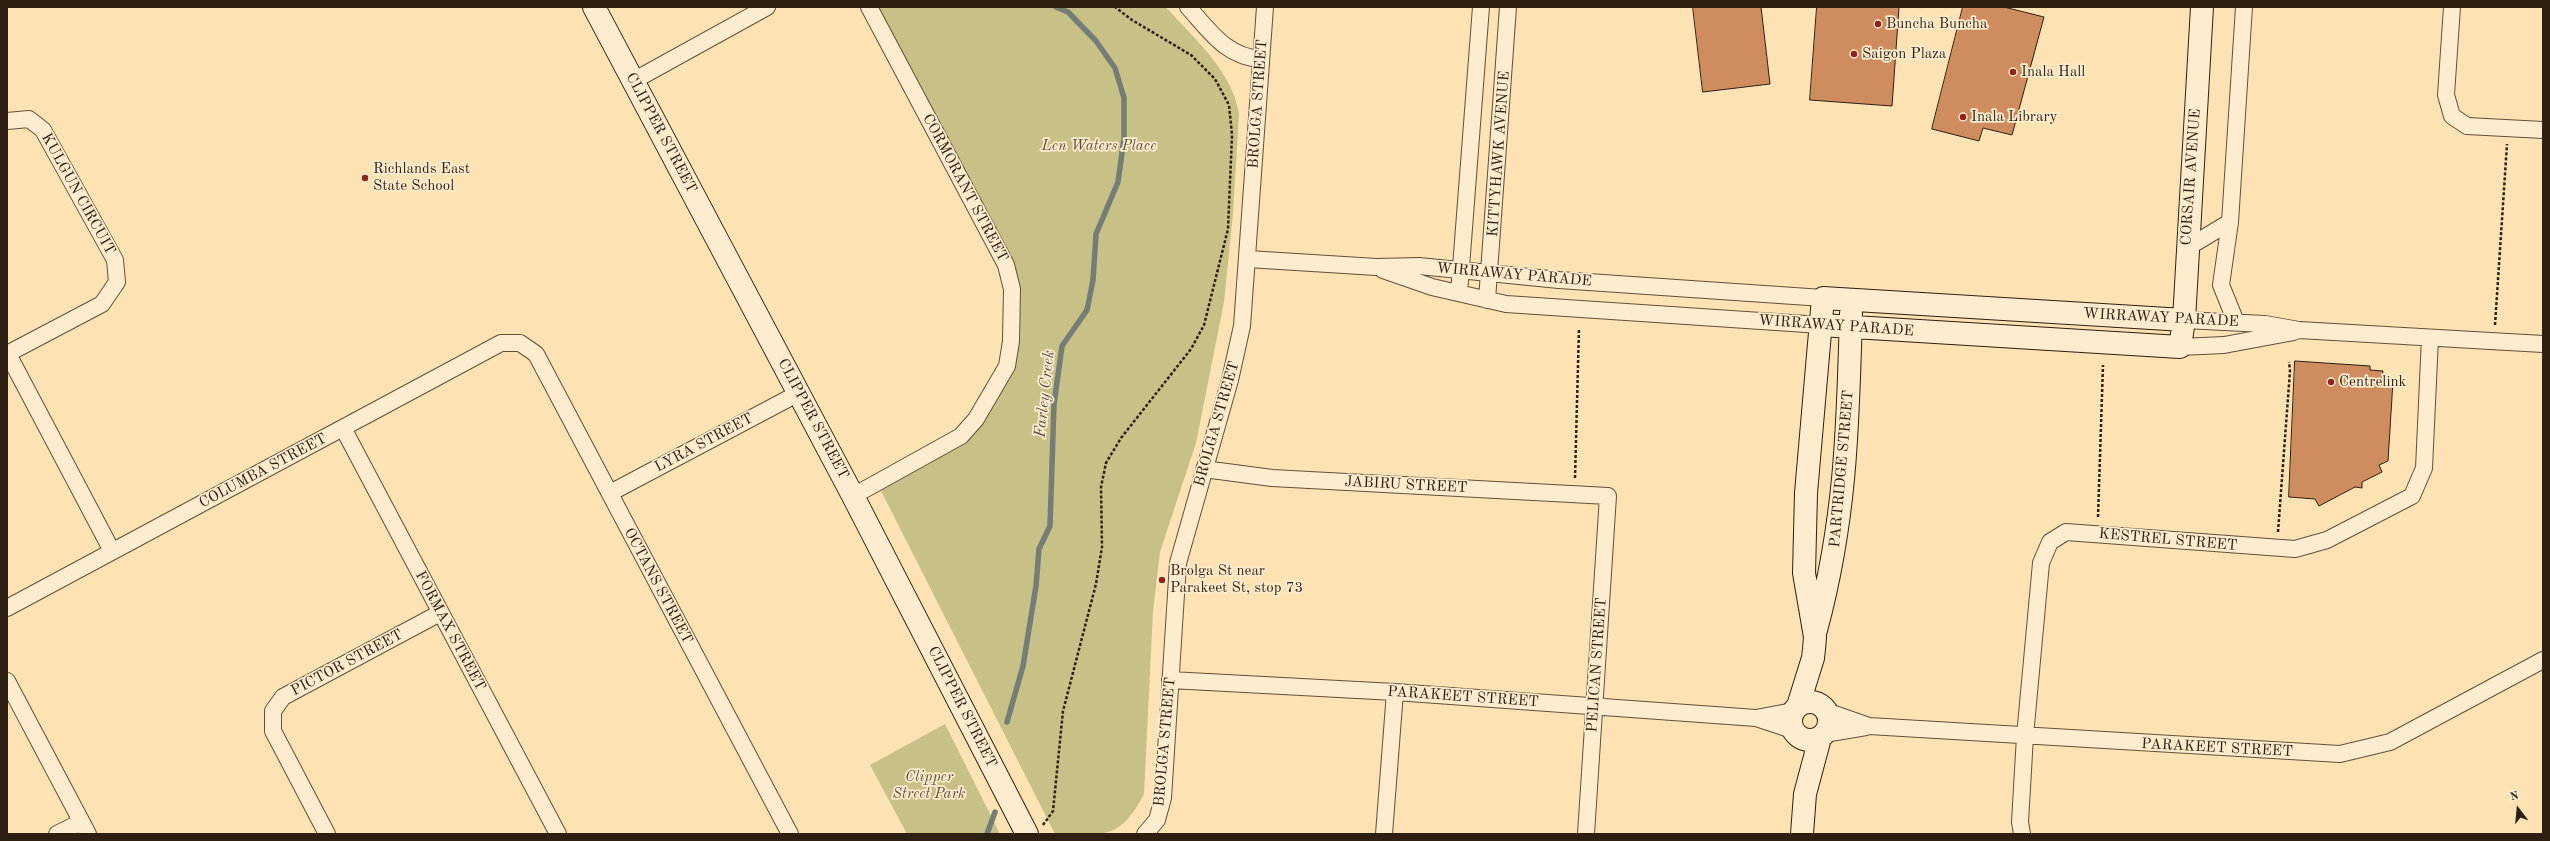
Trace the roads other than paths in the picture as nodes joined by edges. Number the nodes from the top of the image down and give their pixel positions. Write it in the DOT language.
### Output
graph roads {
  1 [pos="594,7"];
  2 [pos="767,7"];
  3 [pos="869,7"];
  4 [pos="1188,7"];
  5 [pos="1265,7"];
  6 [pos="1481,7"];
  7 [pos="1508,7"];
  8 [pos="2202,7"];
  9 [pos="2244,7"];
  10 [pos="2452,7"];
  11 [pos="1261,59"];
  12 [pos="633,81"];
  13 [pos="7,121"];
  14 [pos="2543,130"];
  15 [pos="2230,222"];
  16 [pos="2187,248"];
  17 [pos="1248,259"];
  18 [pos="1376,267"];
  19 [pos="1462,269"];
  20 [pos="1491,274"];
  21 [pos="1459,293"];
  22 [pos="1823,298"];
  23 [pos="1488,300"];
  24 [pos="1852,300"];
  25 [pos="2184,320"];
  26 [pos="2236,322"];
  27 [pos="1821,325"];
  28 [pos="1851,327"];
  29 [pos="2299,330"];
  30 [pos="2430,338"];
  31 [pos="520,343"];
  32 [pos="2543,344"];
  33 [pos="2180,347"];
  34 [pos="7,354"];
  35 [pos="799,393"];
  36 [pos="343,428"];
  37 [pos="1204,469"];
  38 [pos="610,493"];
  39 [pos="853,496"];
  40 [pos="1608,496"];
  41 [pos="112,552"];
  42 [pos="7,608"];
  43 [pos="440,613"];
  44 [pos="1815,636"];
  45 [pos="1813,658"];
  46 [pos="2543,660"];
  47 [pos="1170,680"];
  48 [pos="7,681"];
  49 [pos="1395,692"];
  50 [pos="1594,707"];
  51 [pos="1824,709"];
  52 [pos="1795,721"];
  53 [pos="1869,726"];
  54 [pos="1822,736"];
  55 [pos="2024,736"];
  56 [pos="1804,794"];
  57 [pos="85,828"];
  58 [pos="1033,831"];
  59 [pos="57,834"];
  60 [pos="327,834"];
  61 [pos="558,834"];
  62 [pos="790,834"];
  63 [pos="1144,834"];
  64 [pos="1384,834"];
  65 [pos="1586,834"];
  66 [pos="1802,834"];
  67 [pos="2022,834"];
  1 -- 12 [label="street, CLIPPER STREET"];
  2 -- 12 [label="street"];
  3 -- 39 [label="street, CORMORANT STREET"];
  4 -- 11 [label="street"];
  5 -- 11 [label="street, BROLGA STREET"];
  6 -- 19 [label="street, KITTYHAWK AVENUE"];
  7 -- 20 [label="street, KITTYHAWK AVENUE"];
  8 -- 16 [label="street, CORSAIR AVENUE"];
  9 -- 15 [label="street"];
  10 -- 14 [label="street"];
  11 -- 17 [label="street, BROLGA STREET"];
  12 -- 35 [label="street, CLIPPER STREET"];
  13 -- 34 [label="street, KULGUN CIRCUIT"];
  15 -- 16 [label="street"];
  15 -- 26 [label="street"];
  16 -- 25 [label="street, CORSAIR AVENUE"];
  17 -- 18 [label="street, WIRRAWAY PARADE"];
  17 -- 37 [label="street, BROLGA STREET"];
  18 -- 19 [label="street, WIRRAWAY PARADE"];
  18 -- 21 [label="street, WIRRAWAY PARADE"];
  19 -- 20 [label="street, WIRRAWAY PARADE"];
  19 -- 21 [label="street, KITTYHAWK AVENUE"];
  20 -- 22 [label="street, WIRRAWAY PARADE"];
  20 -- 23 [label="street, KITTYHAWK AVENUE"];
  21 -- 23 [label="street, WIRRAWAY PARADE"];
  22 -- 24 [label="street, WIRRAWAY PARADE"];
  22 -- 27 [label="street, PARTRIDGE STREET"];
  23 -- 27 [label="street, WIRRAWAY PARADE"];
  24 -- 25 [label="street, WIRRAWAY PARADE"];
  24 -- 28 [label="street, PARTRIDGE STREET"];
  25 -- 26 [label="street, WIRRAWAY PARADE"];
  25 -- 33 [label="street, CORSAIR AVENUE"];
  26 -- 29 [label="street, WIRRAWAY PARADE"];
  27 -- 28 [label="street, WIRRAWAY PARADE"];
  27 -- 44 [label="street, PARTRIDGE STREET"];
  28 -- 33 [label="street, WIRRAWAY PARADE"];
  28 -- 44 [label="street, PARTRIDGE STREET"];
  29 -- 30 [label="street, WIRRAWAY PARADE"];
  29 -- 33 [label="street, WIRRAWAY PARADE"];
  30 -- 32 [label="street, WIRRAWAY PARADE"];
  30 -- 55 [label="street, KESTREL STREET"];
  31 -- 36 [label="street, COLUMBA STREET"];
  31 -- 38 [label="street, OCTANS STREET"];
  34 -- 41 [label="street, KULGUN CIRCUIT"];
  35 -- 38 [label="street, LYRA STREET"];
  35 -- 39 [label="street, CLIPPER STREET"];
  36 -- 41 [label="street, COLUMBA STREET"];
  36 -- 43 [label="street, FORMAX STREET"];
  37 -- 40 [label="street, JABIRU STREET"];
  37 -- 47 [label="street, BROLGA STREET"];
  38 -- 62 [label="street, OCTANS STREET"];
  39 -- 58 [label="street, CLIPPER STREET"];
  40 -- 50 [label="street, PELICAN STREET"];
  41 -- 42 [label="street, COLUMBA STREET"];
  43 -- 60 [label="street, PICTOR STREET"];
  43 -- 61 [label="street, FORMAX STREET"];
  44 -- 45 [label="street, PARTRIDGE STREET"];
  45 -- 51 [label="street, PARTRIDGE STREET"];
  45 -- 52 [label="street, PARTRIDGE STREET"];
  46 -- 55 [label="street, PARAKEET STREET"];
  47 -- 49 [label="street, PARAKEET STREET"];
  47 -- 63 [label="street, BROLGA STREET"];
  48 -- 57 [label="street"];
  49 -- 50 [label="street, PARAKEET STREET"];
  49 -- 64 [label="street"];
  50 -- 52 [label="street, PARAKEET STREET"];
  50 -- 65 [label="street, PELICAN STREET"];
  51 -- 52 [label="street"];
  51 -- 53 [label="street, PARAKEET STREET"];
  51 -- 54 [label="street"];
  52 -- 54 [label="street"];
  52 -- 56 [label="street, PARTRIDGE STREET"];
  53 -- 54 [label="street, PARAKEET STREET"];
  53 -- 55 [label="street, PARAKEET STREET"];
  54 -- 56 [label="street, PARTRIDGE STREET"];
  55 -- 67 [label="street, KESTREL STREET"];
  56 -- 66 [label="street, PARTRIDGE STREET"];
  57 -- 59 [label="street"];
}
